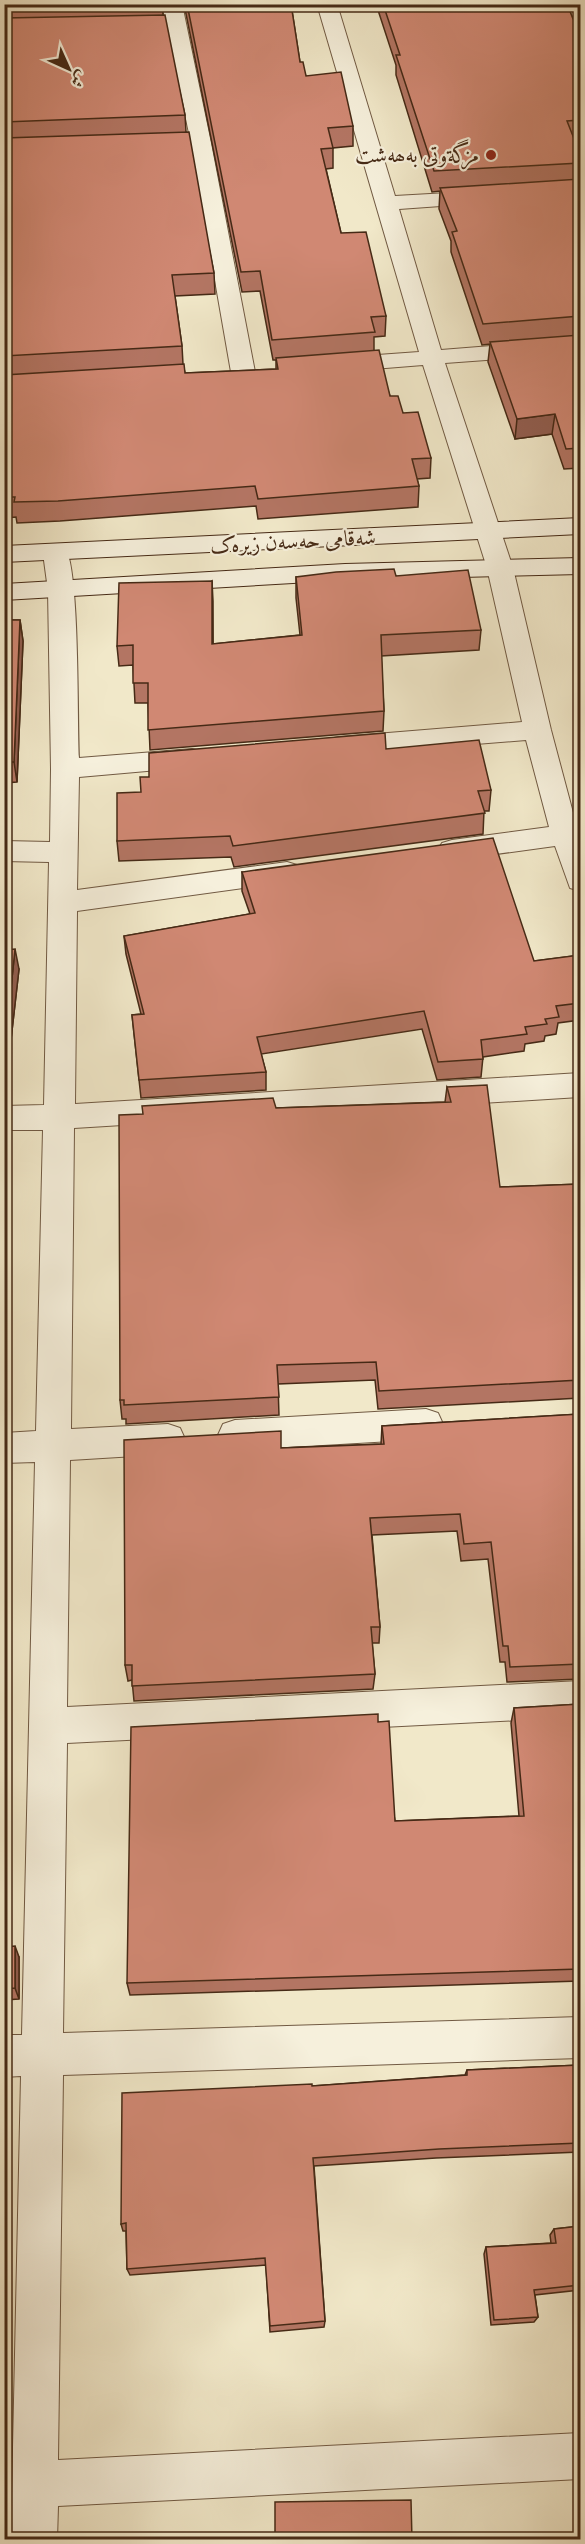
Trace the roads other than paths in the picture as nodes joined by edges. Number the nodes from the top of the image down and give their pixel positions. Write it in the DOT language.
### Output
graph roads {
  1 [pos="172,4"];
  2 [pos="327,4"];
  3 [pos="568,4"];
  4 [pos="154,26"];
  5 [pos="176,26"];
  6 [pos="580,33"];
  7 [pos="201,142"];
  8 [pos="178,143"];
  9 [pos="501,196"];
  10 [pos="387,203"];
  11 [pos="580,346"];
  12 [pos="432,358"];
  13 [pos="314,367"];
  14 [pos="267,370"];
  15 [pos="580,526"];
  16 [pos="489,532"];
  17 [pos="56,553"];
  18 [pos="4,554"];
  19 [pos="580,566"];
  20 [pos="501,568"];
  21 [pos="61,590"];
  22 [pos="4,592"];
  23 [pos="537,730"];
  24 [pos="313,748"];
  25 [pos="219,756"];
  26 [pos="66,769"];
  27 [pos="564,835"];
  28 [pos="4,851"];
  29 [pos="64,852"];
  30 [pos="425,854"];
  31 [pos="308,869"];
  32 [pos="580,880"];
  33 [pos="63,902"];
  34 [pos="580,1085"];
  35 [pos="59,1117"];
  36 [pos="4,1118"];
  37 [pos="461,1422"];
  38 [pos="54,1445"];
  39 [pos="4,1448"];
  40 [pos="580,1699"];
  41 [pos="49,1726"];
  42 [pos="580,2038"];
  43 [pos="24,2056"];
  44 [pos="580,2456"];
  45 [pos="36,2484"];
  46 [pos="34,2540"];
  1 -- 5 [label="street"];
  2 -- 10 [label="street"];
  3 -- 6 [label="street"];
  4 -- 5 [label="street"];
  5 -- 7 [label="street"];
  7 -- 8 [label="street"];
  7 -- 14 [label="street"];
  9 -- 10 [label="street"];
  10 -- 12 [label="street"];
  11 -- 12 [label="street"];
  12 -- 13 [label="street"];
  12 -- 16 [label="street"];
  15 -- 16 [label="street, شەقامی حەسەن زیرەک"];
  16 -- 17 [label="street, شەقامی حەسەن زیرەک"];
  16 -- 20 [label="street"];
  17 -- 18 [label="street, شەقامی حەسەن زیرەک"];
  17 -- 21 [label="street"];
  19 -- 20 [label="street, شەقامی حەسەن زیرەک"];
  20 -- 21 [label="street, شەقامی حەسەن زیرەک"];
  20 -- 23 [label="street"];
  21 -- 22 [label="street, شەقامی حەسەن زیرەک"];
  21 -- 26 [label="street"];
  23 -- 24 [label="street"];
  23 -- 27 [label="street"];
  25 -- 26 [label="street"];
  26 -- 29 [label="street"];
  27 -- 30 [label="street"];
  27 -- 32 [label="street"];
  28 -- 29 [label="street"];
  29 -- 33 [label="street"];
  31 -- 33 [label="street"];
  33 -- 35 [label="street"];
  34 -- 35 [label="street"];
  35 -- 36 [label="street"];
  35 -- 38 [label="street"];
  37 -- 38 [label="street"];
  38 -- 39 [label="street"];
  38 -- 41 [label="street"];
  40 -- 41 [label="street"];
  41 -- 43 [label="street"];
  42 -- 43 [label="street"];
  43 -- 45 [label="street"];
  44 -- 45 [label="street"];
  45 -- 46 [label="street"];
}
